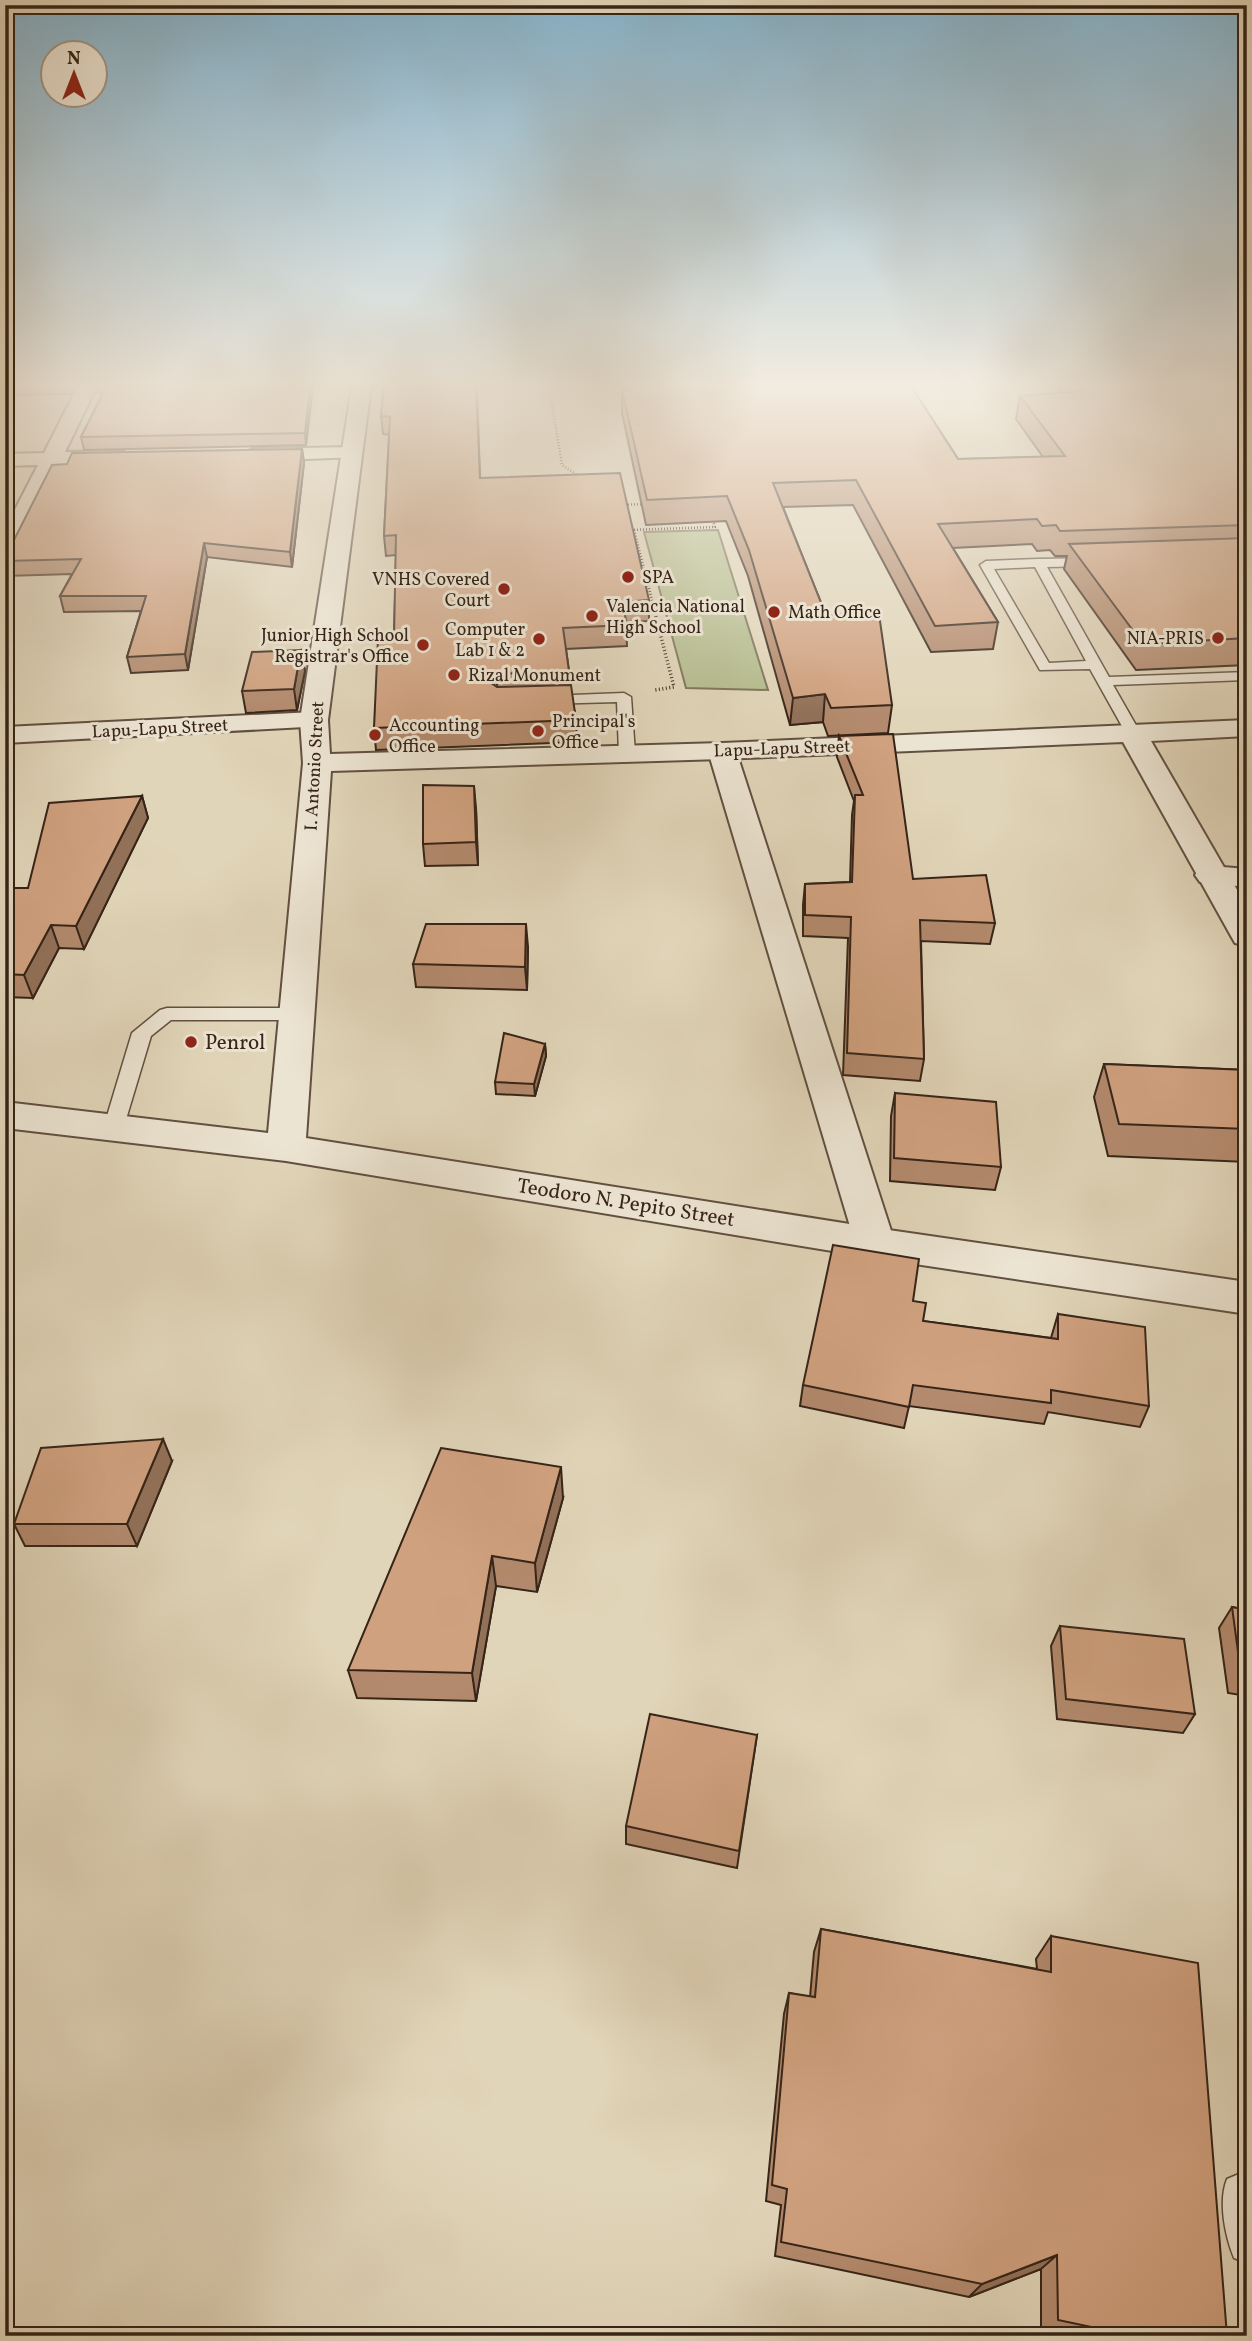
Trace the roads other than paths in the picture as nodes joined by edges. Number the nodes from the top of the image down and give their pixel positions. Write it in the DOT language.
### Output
graph roads {
  1 [pos="33,495"];
  2 [pos="345,495"];
  3 [pos="5,552"];
  4 [pos="1108,561"];
  5 [pos="1039,563"];
  6 [pos="1096,665"];
  7 [pos="1247,676"];
  8 [pos="1104,681"];
  9 [pos="536,701"];
  10 [pos="314,720"];
  11 [pos="1247,728"];
  12 [pos="1133,734"];
  13 [pos="5,735"];
  14 [pos="722,751"];
  15 [pos="627,753"];
  16 [pos="317,763"];
  17 [pos="1210,876"];
  18 [pos="1247,878"];
  19 [pos="1247,936"];
  20 [pos="297,1014"];
  21 [pos="5,1115"];
  22 [pos="114,1126"];
  23 [pos="286,1148"];
  24 [pos="876,1242"];
  25 [pos="1247,1298"];
  26 [pos="1247,2192"];
  27 [pos="1247,2245"];
  1 -- 3 [label="street"];
  2 -- 10 [label="street, I. Antonio Street"];
  4 -- 5 [label="lane"];
  5 -- 6 [label="lane"];
  5 -- 6 [label="lane"];
  6 -- 8 [label="lane"];
  7 -- 8 [label="lane"];
  8 -- 12 [label="lane"];
  9 -- 15 [label="lane"];
  10 -- 13 [label="street, Lapu-Lapu Street"];
  10 -- 16 [label="street, I. Antonio Street"];
  11 -- 12 [label="street, Lapu-Lapu Street"];
  12 -- 14 [label="street, Lapu-Lapu Street"];
  12 -- 17 [label="street"];
  14 -- 15 [label="street, Lapu-Lapu Street"];
  14 -- 24 [label="street"];
  15 -- 16 [label="street, Lapu-Lapu Street"];
  16 -- 20 [label="street, I. Antonio Street"];
  17 -- 18 [label="street"];
  17 -- 19 [label="street"];
  20 -- 22 [label="lane"];
  20 -- 23 [label="street, I. Antonio Street"];
  21 -- 22 [label="street, Teodoro N. Pepito Street"];
  22 -- 23 [label="street, Teodoro N. Pepito Street"];
  23 -- 24 [label="street, Teodoro N. Pepito Street"];
  24 -- 25 [label="street, Teodoro N. Pepito Street"];
  26 -- 27 [label="lane"];
}
